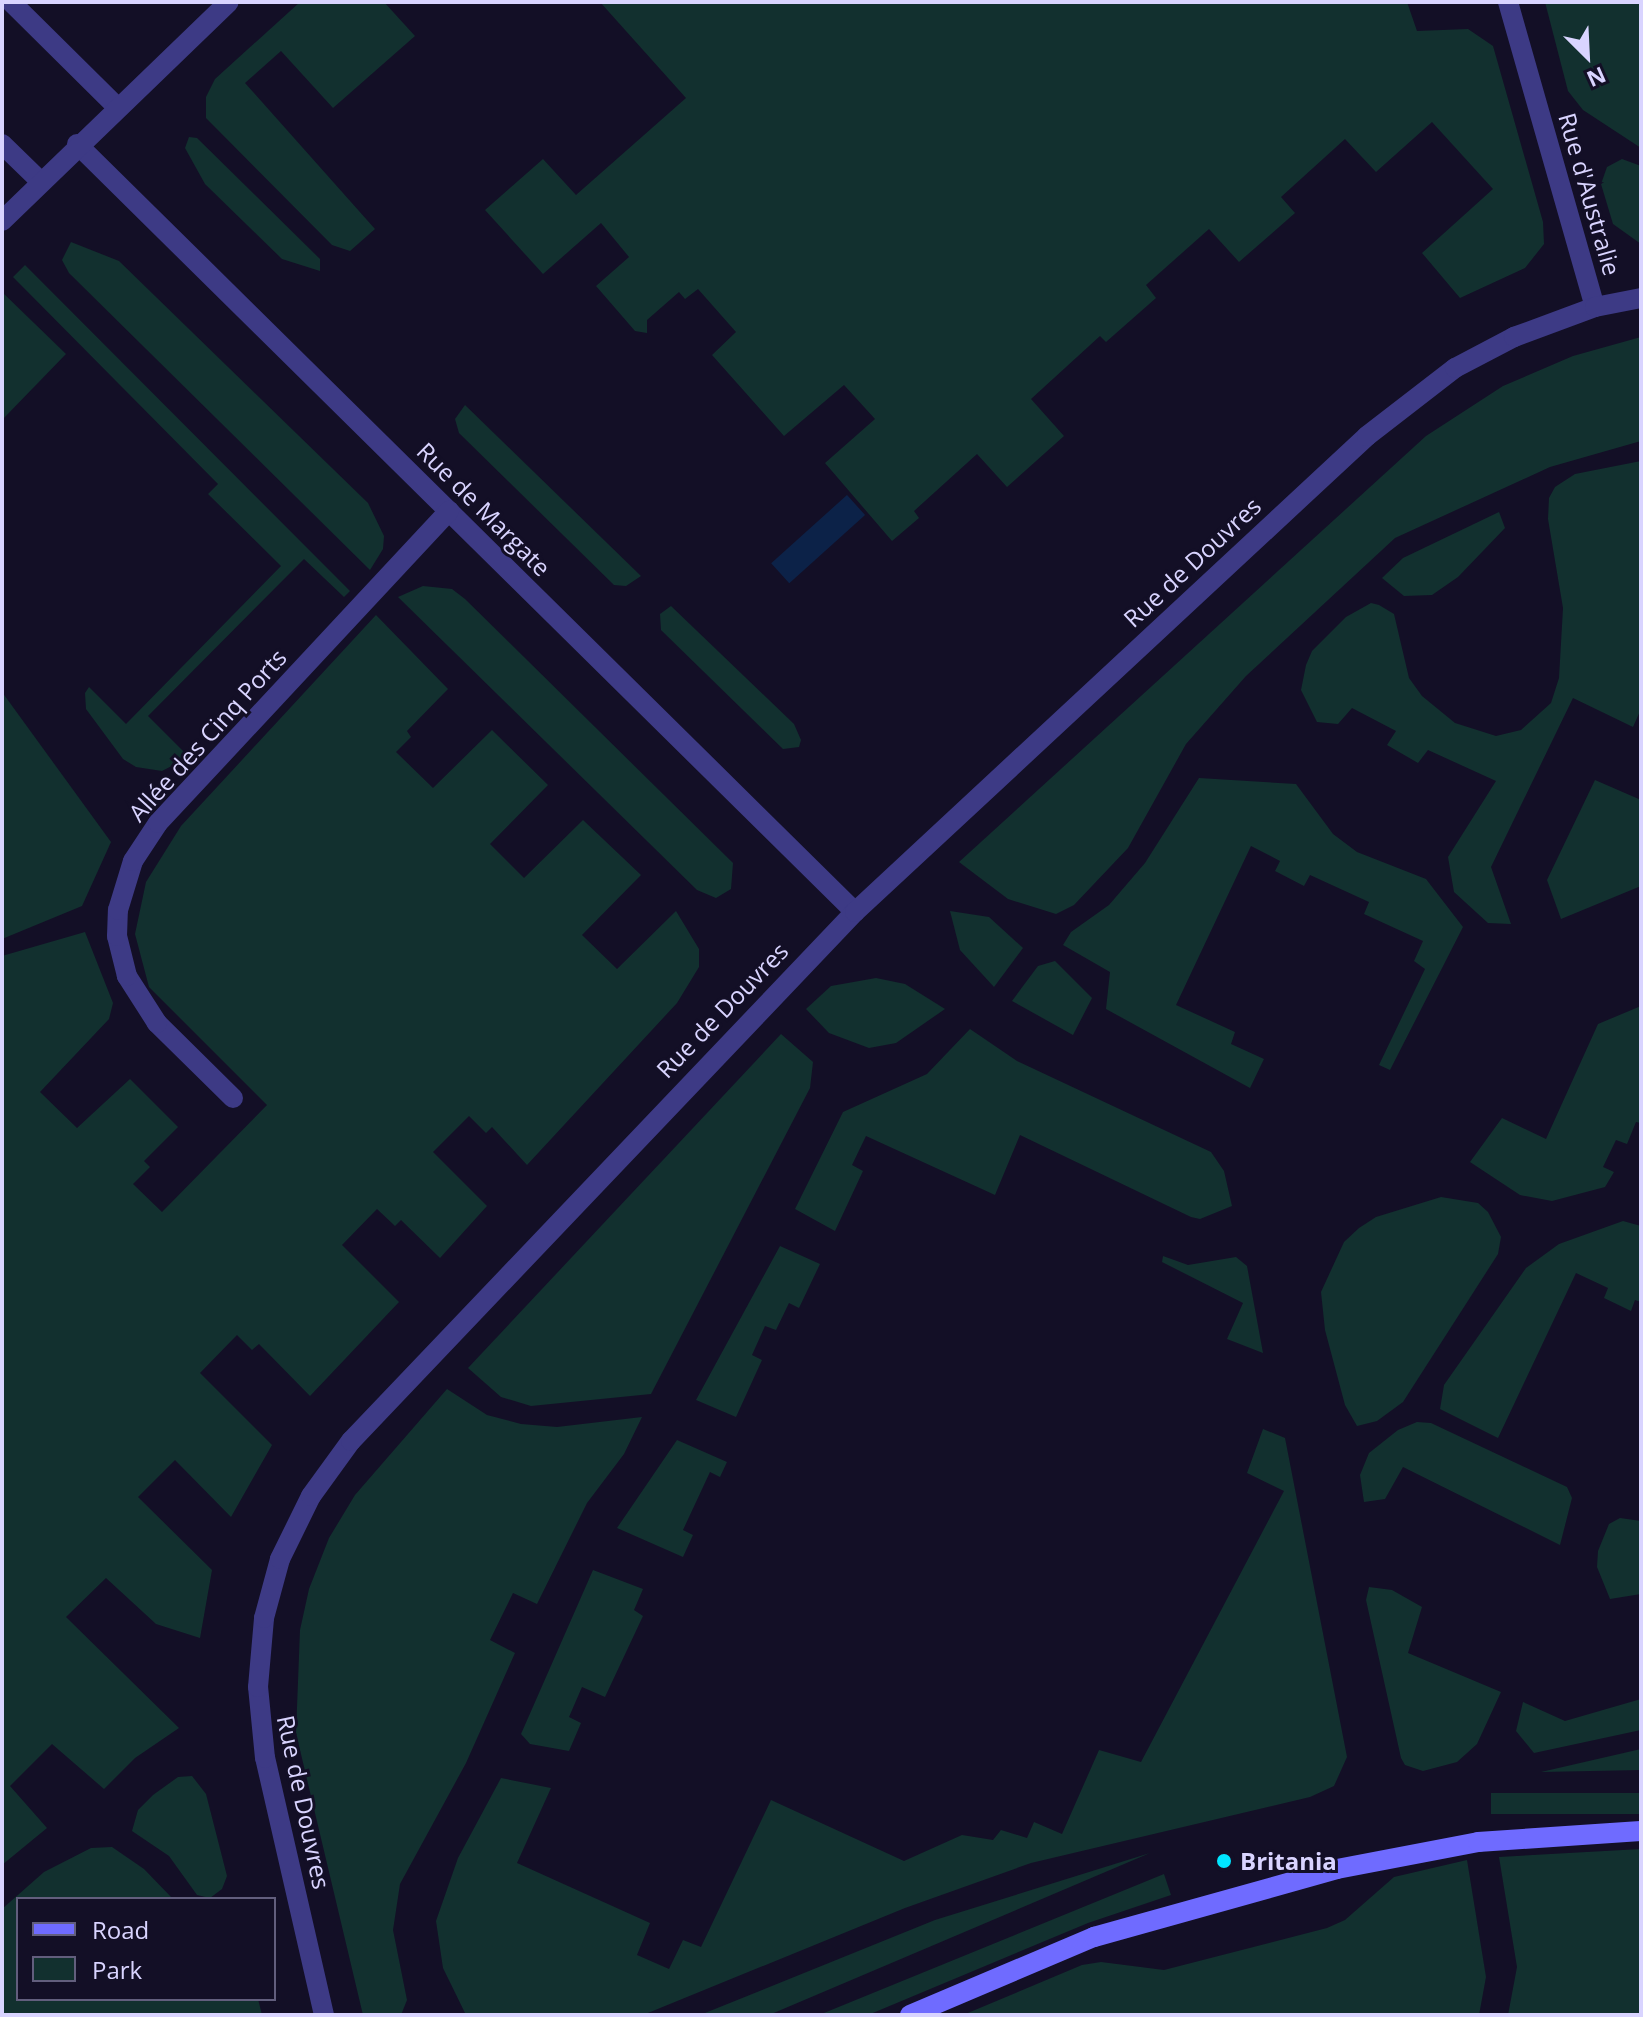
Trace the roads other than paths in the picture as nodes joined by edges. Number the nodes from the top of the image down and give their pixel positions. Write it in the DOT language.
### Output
graph roads {
  1 [pos="11,2"];
  2 [pos="229,2"];
  3 [pos="1508,2"];
  4 [pos="116,106"];
  5 [pos="2,144"];
  6 [pos="77,144"];
  7 [pos="40,181"];
  8 [pos="2,221"];
  9 [pos="1641,298"];
  10 [pos="1595,307"];
  11 [pos="449,511"];
  12 [pos="855,912"];
  13 [pos="233,1098"];
  14 [pos="1641,1831"];
  15 [pos="324,2015"];
  16 [pos="910,2015"];
  1 -- 4 [label="street"];
  2 -- 4 [label="street"];
  3 -- 10 [label="street, Rue d'Australie"];
  4 -- 6 [label="street"];
  5 -- 7 [label="street"];
  6 -- 7 [label="street"];
  6 -- 11 [label="street, Rue de Margate"];
  7 -- 8 [label="street"];
  9 -- 10 [label="street, Rue de Douvres"];
  10 -- 12 [label="street, Rue de Douvres"];
  11 -- 12 [label="street, Rue de Margate"];
  11 -- 13 [label="street, Allée des Cinq Ports"];
  12 -- 15 [label="street, Rue de Douvres"];
  14 -- 16 [label="street"];
}
